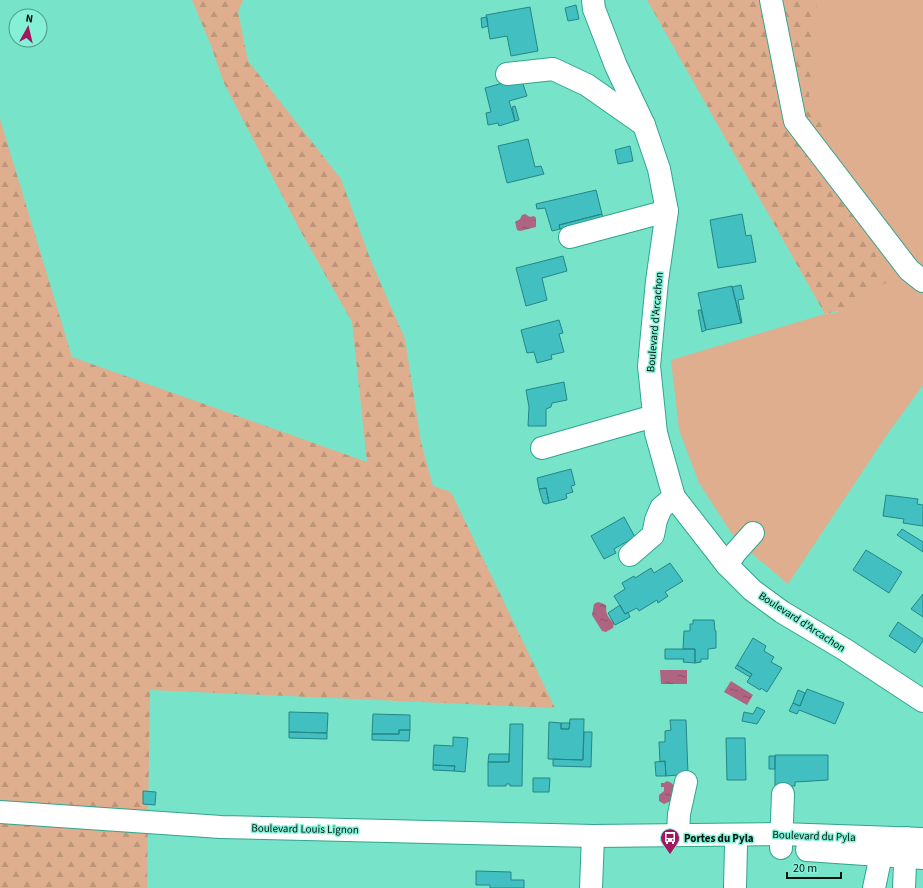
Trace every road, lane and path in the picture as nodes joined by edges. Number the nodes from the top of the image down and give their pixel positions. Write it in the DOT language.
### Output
graph roads {
  1 [pos="593,0"];
  2 [pos="770,0"];
  3 [pos="507,74"];
  4 [pos="644,125"];
  5 [pos="666,211"];
  6 [pos="570,237"];
  7 [pos="923,281"];
  8 [pos="654,416"];
  9 [pos="542,448"];
  10 [pos="674,497"];
  11 [pos="754,533"];
  12 [pos="630,555"];
  13 [pos="727,565"];
  14 [pos="923,701"];
  15 [pos="686,782"];
  16 [pos="783,794"];
  17 [pos="0,812"];
  18 [pos="678,835"];
  19 [pos="602,836"];
  20 [pos="781,841"];
  21 [pos="736,844"];
  22 [pos="914,848"];
  23 [pos="881,855"];
  24 [pos="592,888"];
  25 [pos="735,888"];
  26 [pos="874,888"];
  27 [pos="904,888"];
  1 -- 4 [label="main road, Boulevard d'Arcachon"];
  2 -- 7 [label="main road"];
  3 -- 4 [label="main road"];
  4 -- 5 [label="main road, Boulevard d'Arcachon"];
  5 -- 6 [label="main road"];
  5 -- 8 [label="main road, Boulevard d'Arcachon"];
  8 -- 9 [label="main road"];
  8 -- 10 [label="main road, Boulevard d'Arcachon"];
  10 -- 12 [label="main road"];
  10 -- 13 [label="main road, Boulevard d'Arcachon"];
  11 -- 13 [label="main road"];
  13 -- 14 [label="main road, Boulevard d'Arcachon"];
  15 -- 18 [label="main road"];
  16 -- 20 [label="main road"];
  17 -- 19 [label="main road, Boulevard Louis Lignon"];
  18 -- 19 [label="main road, Boulevard du Pyla"];
  18 -- 20 [label="main road, Boulevard du Pyla"];
  19 -- 21 [label="main road, Boulevard du Pyla"];
  19 -- 24 [label="main road"];
  20 -- 21 [label="main road, Boulevard du Pyla"];
  20 -- 22 [label="main road, Boulevard du Pyla"];
  20 -- 23 [label="main road, Boulevard du Pyla"];
  21 -- 25 [label="main road"];
  22 -- 23 [label="main road, Boulevard du Pyla"];
  22 -- 27 [label="main road"];
  23 -- 26 [label="main road"];
}
